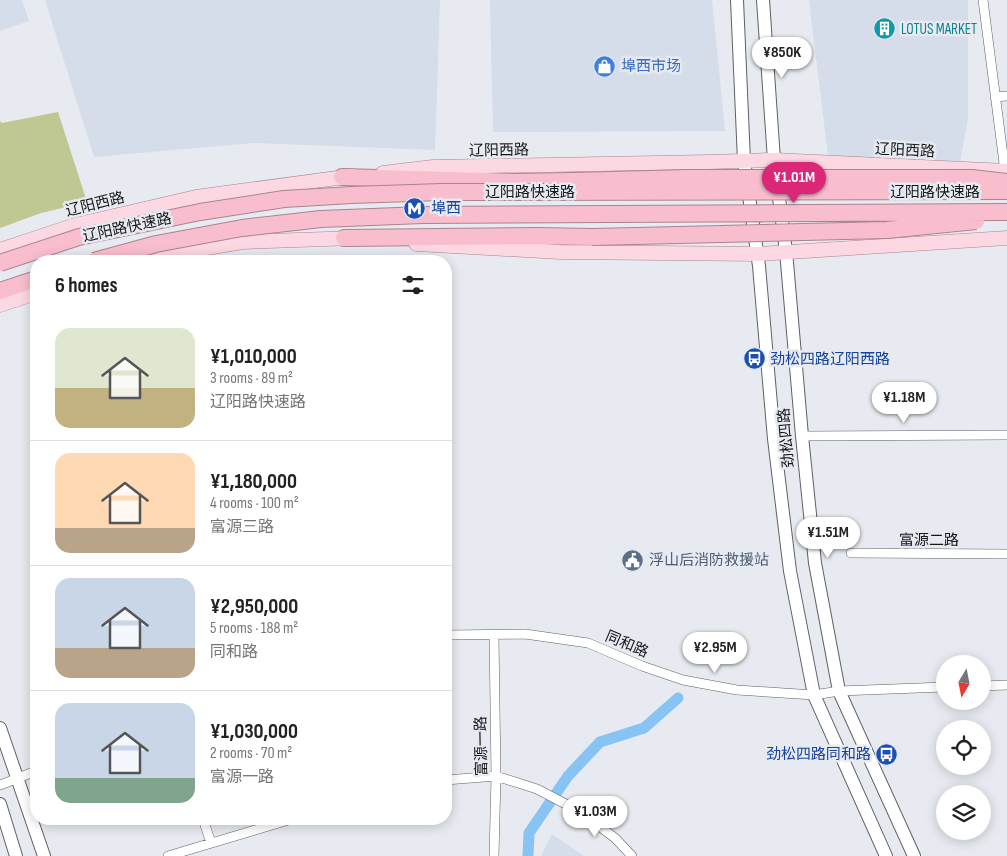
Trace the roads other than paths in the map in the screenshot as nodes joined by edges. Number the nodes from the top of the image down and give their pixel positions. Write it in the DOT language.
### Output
graph roads {
  1 [pos="737,0"];
  2 [pos="763,0"];
  3 [pos="983,0"];
  4 [pos="1007,96"];
  5 [pos="994,97"];
  6 [pos="774,160"];
  7 [pos="744,161"];
  8 [pos="1006,175"];
  9 [pos="342,177"];
  10 [pos="1007,191"];
  11 [pos="1007,212"];
  12 [pos="1007,218"];
  13 [pos="344,238"];
  14 [pos="1007,238"];
  15 [pos="0,250"];
  16 [pos="786,251"];
  17 [pos="757,254"];
  18 [pos="116,255"];
  19 [pos="169,255"];
  20 [pos="0,262"];
  21 [pos="30,281"];
  22 [pos="0,291"];
  23 [pos="30,295"];
  24 [pos="0,305"];
  25 [pos="1007,435"];
  26 [pos="802,436"];
  27 [pos="851,553"];
  28 [pos="1007,554"];
  29 [pos="452,635"];
  30 [pos="494,635"];
  31 [pos="1007,685"];
  32 [pos="991,686"];
  33 [pos="936,687"];
  34 [pos="840,691"];
  35 [pos="814,695"];
  36 [pos="0,728"];
  37 [pos="30,774"];
  38 [pos="496,776"];
  39 [pos="18,778"];
  40 [pos="452,780"];
  41 [pos="0,785"];
  42 [pos="0,804"];
  43 [pos="30,814"];
  44 [pos="34,825"];
  45 [pos="206,825"];
  46 [pos="272,825"];
  47 [pos="211,843"];
  48 [pos="16,856"];
  49 [pos="44,856"];
  50 [pos="168,856"];
  51 [pos="494,856"];
  52 [pos="632,856"];
  53 [pos="886,856"];
  54 [pos="914,856"];
  1 -- 7 [label="street, 劲松四路"];
  2 -- 6 [label="street, 劲松四路"];
  3 -- 5 [label="street"];
  4 -- 5 [label="street"];
  5 -- 8 [label="street"];
  6 -- 7 [label="main road, 辽阳西路"];
  6 -- 8 [label="main road, 辽阳西路"];
  6 -- 16 [label="street, 劲松四路"];
  7 -- 9 [label="main road, 辽阳西路"];
  7 -- 17 [label="street, 劲松四路"];
  8 -- 9 [label="highway, bridge"];
  9 -- 15 [label="main road, 辽阳西路"];
  10 -- 20 [label="highway, 辽阳路快速路, bridge"];
  11 -- 18 [label="highway, 辽阳路快速路, bridge"];
  12 -- 13 [label="highway, bridge"];
  13 -- 17 [label="main road"];
  13 -- 19 [label="main road"];
  14 -- 16 [label="main road"];
  16 -- 17 [label="main road"];
  16 -- 26 [label="street, 劲松四路"];
  17 -- 35 [label="street, 劲松四路"];
  21 -- 22 [label="highway"];
  23 -- 24 [label="main road"];
  25 -- 26 [label="street"];
  26 -- 34 [label="street, 劲松四路"];
  27 -- 28 [label="street, 富源二路"];
  29 -- 30 [label="street, 同和路"];
  30 -- 35 [label="street, 同和路"];
  30 -- 38 [label="street, 富源一路"];
  31 -- 32 [label="street"];
  33 -- 34 [label="street, 同和路"];
  34 -- 35 [label="street, 同和路"];
  34 -- 54 [label="street, 劲松四路"];
  35 -- 53 [label="street, 劲松四路"];
  36 -- 39 [label="street"];
  37 -- 39 [label="street"];
  38 -- 40 [label="street"];
  38 -- 51 [label="street, 富源一路"];
  38 -- 52 [label="street"];
  39 -- 41 [label="street"];
  39 -- 43 [label="street"];
  42 -- 48 [label="street"];
  44 -- 49 [label="street"];
  45 -- 47 [label="street"];
  46 -- 47 [label="street"];
  47 -- 50 [label="street"];
}
